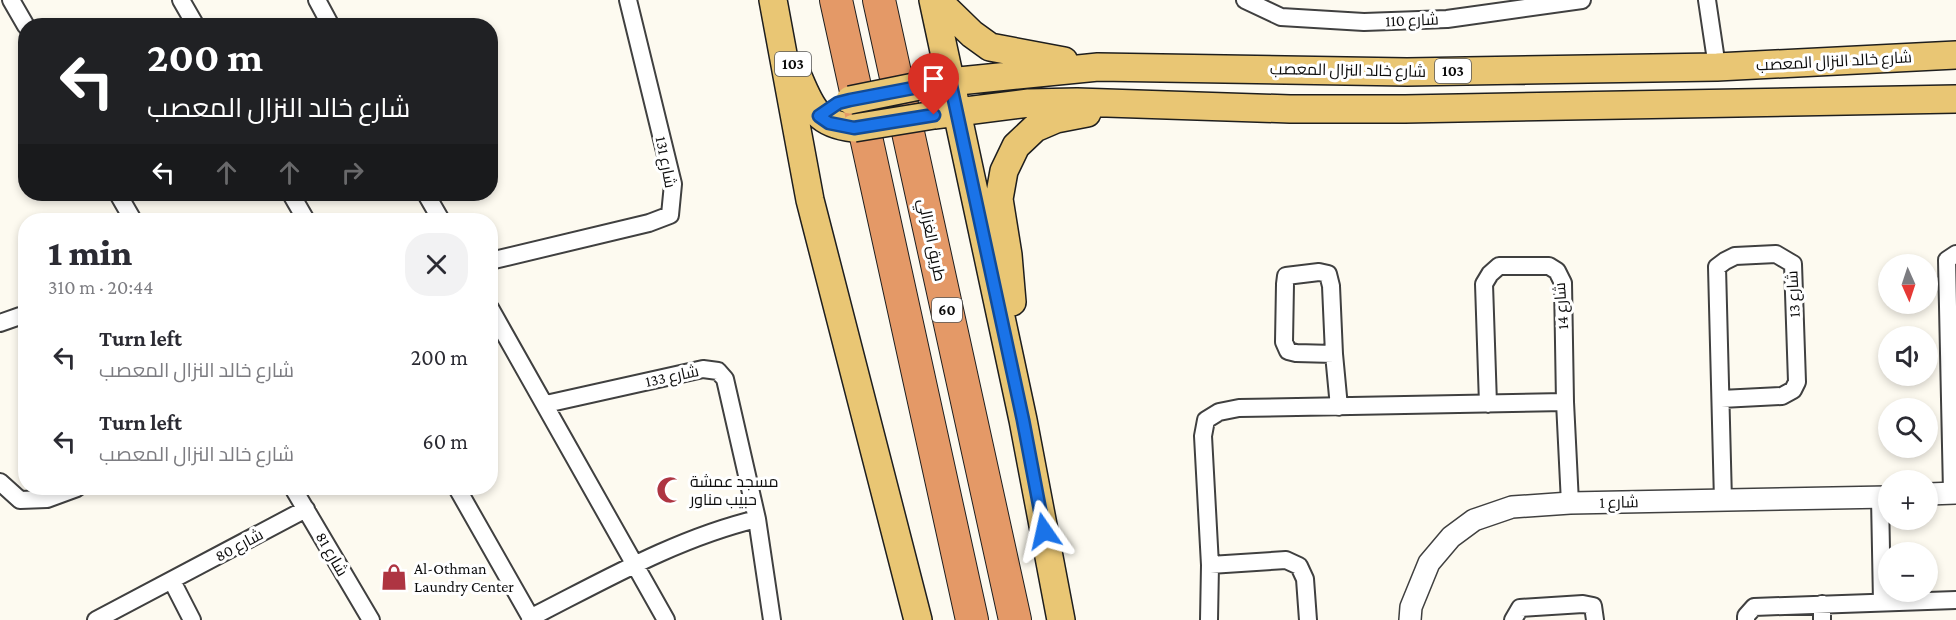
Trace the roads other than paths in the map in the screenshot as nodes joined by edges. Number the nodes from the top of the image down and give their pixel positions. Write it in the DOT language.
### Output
graph roads {
  1 [pos="11,0"];
  2 [pos="181,0"];
  3 [pos="316,0"];
  4 [pos="628,0"];
  5 [pos="836,0"];
  6 [pos="879,0"];
  7 [pos="935,0"];
  8 [pos="1245,0"];
  9 [pos="1582,0"];
  10 [pos="1707,0"];
  11 [pos="774,4"];
  12 [pos="21,18"];
  13 [pos="191,18"];
  14 [pos="326,18"];
  15 [pos="1956,55"];
  16 [pos="1098,67"];
  17 [pos="1717,68"];
  18 [pos="939,83"];
  19 [pos="1951,100"];
  20 [pos="1124,105"];
  21 [pos="945,114"];
  22 [pos="819,116"];
  23 [pos="810,200"];
  24 [pos="1956,254"];
  25 [pos="498,259"];
  26 [pos="18,317"];
  27 [pos="498,322"];
  28 [pos="0,323"];
  29 [pos="1334,354"];
  30 [pos="1953,392"];
  31 [pos="1721,399"];
  32 [pos="1565,402"];
  33 [pos="546,404"];
  34 [pos="1488,404"];
  35 [pos="1339,407"];
  36 [pos="1023,420"];
  37 [pos="931,433"];
  38 [pos="0,482"];
  39 [pos="1954,493"];
  40 [pos="1938,494"];
  41 [pos="58,495"];
  42 [pos="297,495"];
  43 [pos="461,495"];
  44 [pos="1878,497"];
  45 [pos="1724,501"];
  46 [pos="1570,503"];
  47 [pos="306,509"];
  48 [pos="757,519"];
  49 [pos="634,565"];
  50 [pos="1210,565"];
  51 [pos="171,581"];
  52 [pos="909,582"];
  53 [pos="1938,600"];
  54 [pos="1956,600"];
  55 [pos="1882,602"];
  56 [pos="1822,612"];
  57 [pos="531,619"];
  58 [pos="96,620"];
  59 [pos="192,620"];
  60 [pos="371,620"];
  61 [pos="666,620"];
  62 [pos="772,620"];
  63 [pos="913,620"];
  64 [pos="918,620"];
  65 [pos="949,620"];
  66 [pos="972,620"];
  67 [pos="1015,620"];
  68 [pos="1061,620"];
  69 [pos="1209,620"];
  70 [pos="1308,620"];
  71 [pos="1410,620"];
  72 [pos="1513,620"];
  73 [pos="1595,620"];
  74 [pos="1746,620"];
  1 -- 12 [label="street"];
  2 -- 13 [label="street"];
  3 -- 14 [label="street"];
  4 -- 25 [label="street, شارع 131"];
  5 -- 37 [label="highway"];
  6 -- 67 [label="highway, طريق الغزالي / 60"];
  7 -- 16 [label="main road"];
  7 -- 18 [label="main road"];
  8 -- 9 [label="street, شارع 110"];
  10 -- 17 [label="street"];
  11 -- 22 [label="main road, 103"];
  11 -- 23 [label="main road"];
  15 -- 17 [label="main road, شارع خالد النزال المعصب / 103"];
  16 -- 17 [label="main road, شارع خالد النزال المعصب / 103"];
  16 -- 18 [label="main road, شارع خالد النزال المعصب / 103"];
  18 -- 21 [label="main road"];
  18 -- 22 [label="main road, شارع خالد النزال المعصب / 103, bridge"];
  19 -- 20 [label="main road"];
  20 -- 21 [label="main road"];
  20 -- 36 [label="main road"];
  21 -- 22 [label="main road, bridge"];
  21 -- 36 [label="main road"];
  22 -- 23 [label="main road"];
  23 -- 52 [label="main road"];
  24 -- 30 [label="street"];
  26 -- 28 [label="street"];
  27 -- 33 [label="street"];
  29 -- 29 [label="street"];
  29 -- 35 [label="street"];
  30 -- 39 [label="street"];
  31 -- 31 [label="street, شارع 13"];
  31 -- 45 [label="street, شارع 13"];
  32 -- 34 [label="street"];
  32 -- 34 [label="street, شارع 14"];
  32 -- 46 [label="street, شارع 14"];
  33 -- 48 [label="street, شارع 133"];
  33 -- 49 [label="street"];
  34 -- 35 [label="street"];
  35 -- 50 [label="street"];
  36 -- 68 [label="main road"];
  37 -- 65 [label="highway"];
  37 -- 66 [label="highway"];
  38 -- 41 [label="street"];
  39 -- 40 [label="street"];
  42 -- 47 [label="street, شارع 81"];
  43 -- 57 [label="street"];
  44 -- 45 [label="street, شارع 1"];
  45 -- 46 [label="street, شارع 1"];
  46 -- 71 [label="street, شارع 1"];
  47 -- 51 [label="street, شارع 80"];
  47 -- 60 [label="street, شارع 81"];
  48 -- 49 [label="street"];
  48 -- 62 [label="street, شارع 133"];
  49 -- 57 [label="street"];
  49 -- 61 [label="street"];
  50 -- 69 [label="street"];
  50 -- 70 [label="street"];
  51 -- 58 [label="street, شارع 80"];
  51 -- 59 [label="street"];
  52 -- 63 [label="main road"];
  52 -- 64 [label="main road"];
  53 -- 54 [label="street"];
  55 -- 56 [label="street"];
  56 -- 74 [label="street"];
  72 -- 73 [label="street"];
}
